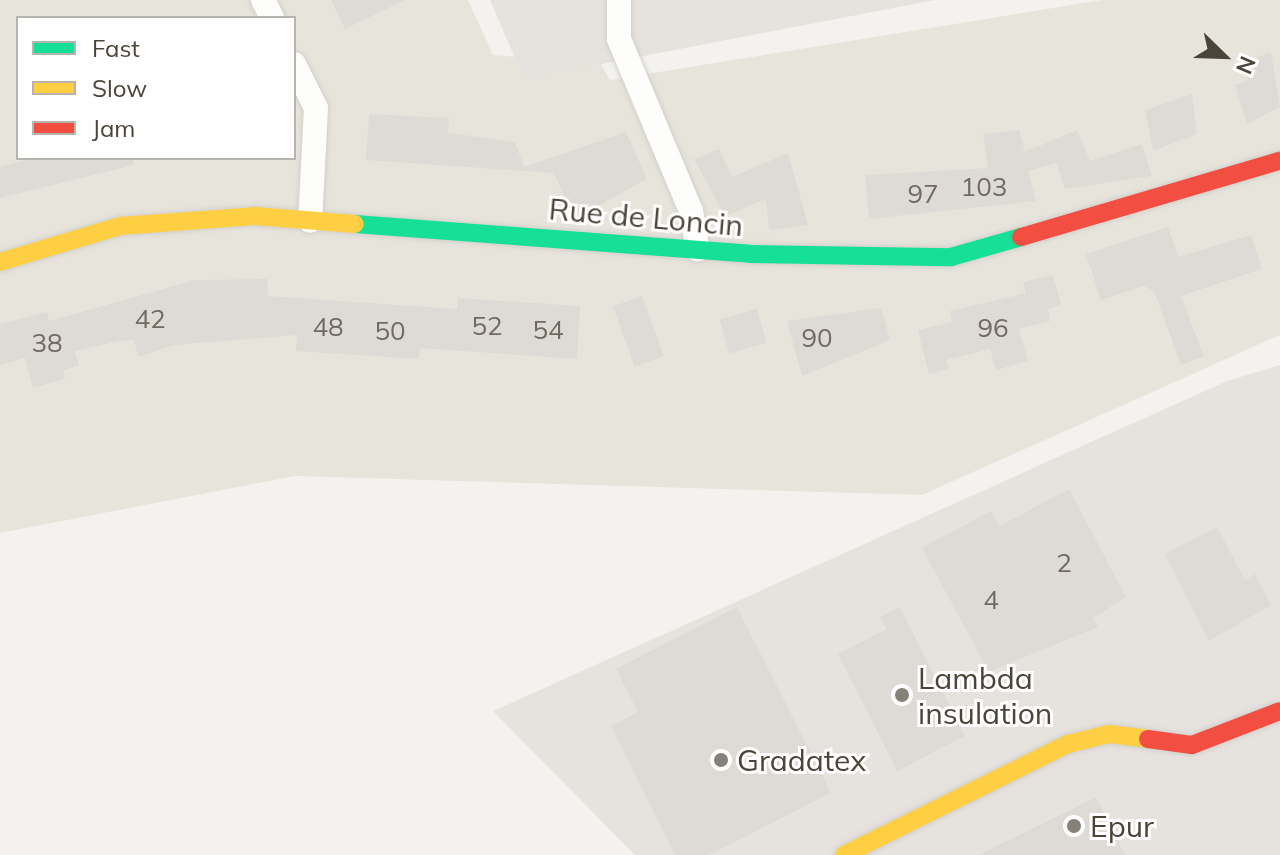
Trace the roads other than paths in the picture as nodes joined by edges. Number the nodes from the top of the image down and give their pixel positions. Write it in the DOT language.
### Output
graph roads {
  1 [pos="619,0"];
  2 [pos="296,68"];
  3 [pos="1280,161"];
  4 [pos="310,221"];
  5 [pos="698,249"];
  6 [pos="0,262"];
  7 [pos="1280,711"];
  8 [pos="844,855"];
  1 -- 5 [label="street"];
  2 -- 4 [label="street"];
  3 -- 5 [label="street, Rue de Loncin"];
  4 -- 5 [label="street, Rue de Loncin"];
  4 -- 6 [label="street, Rue de Loncin"];
  7 -- 8 [label="street"];
}
